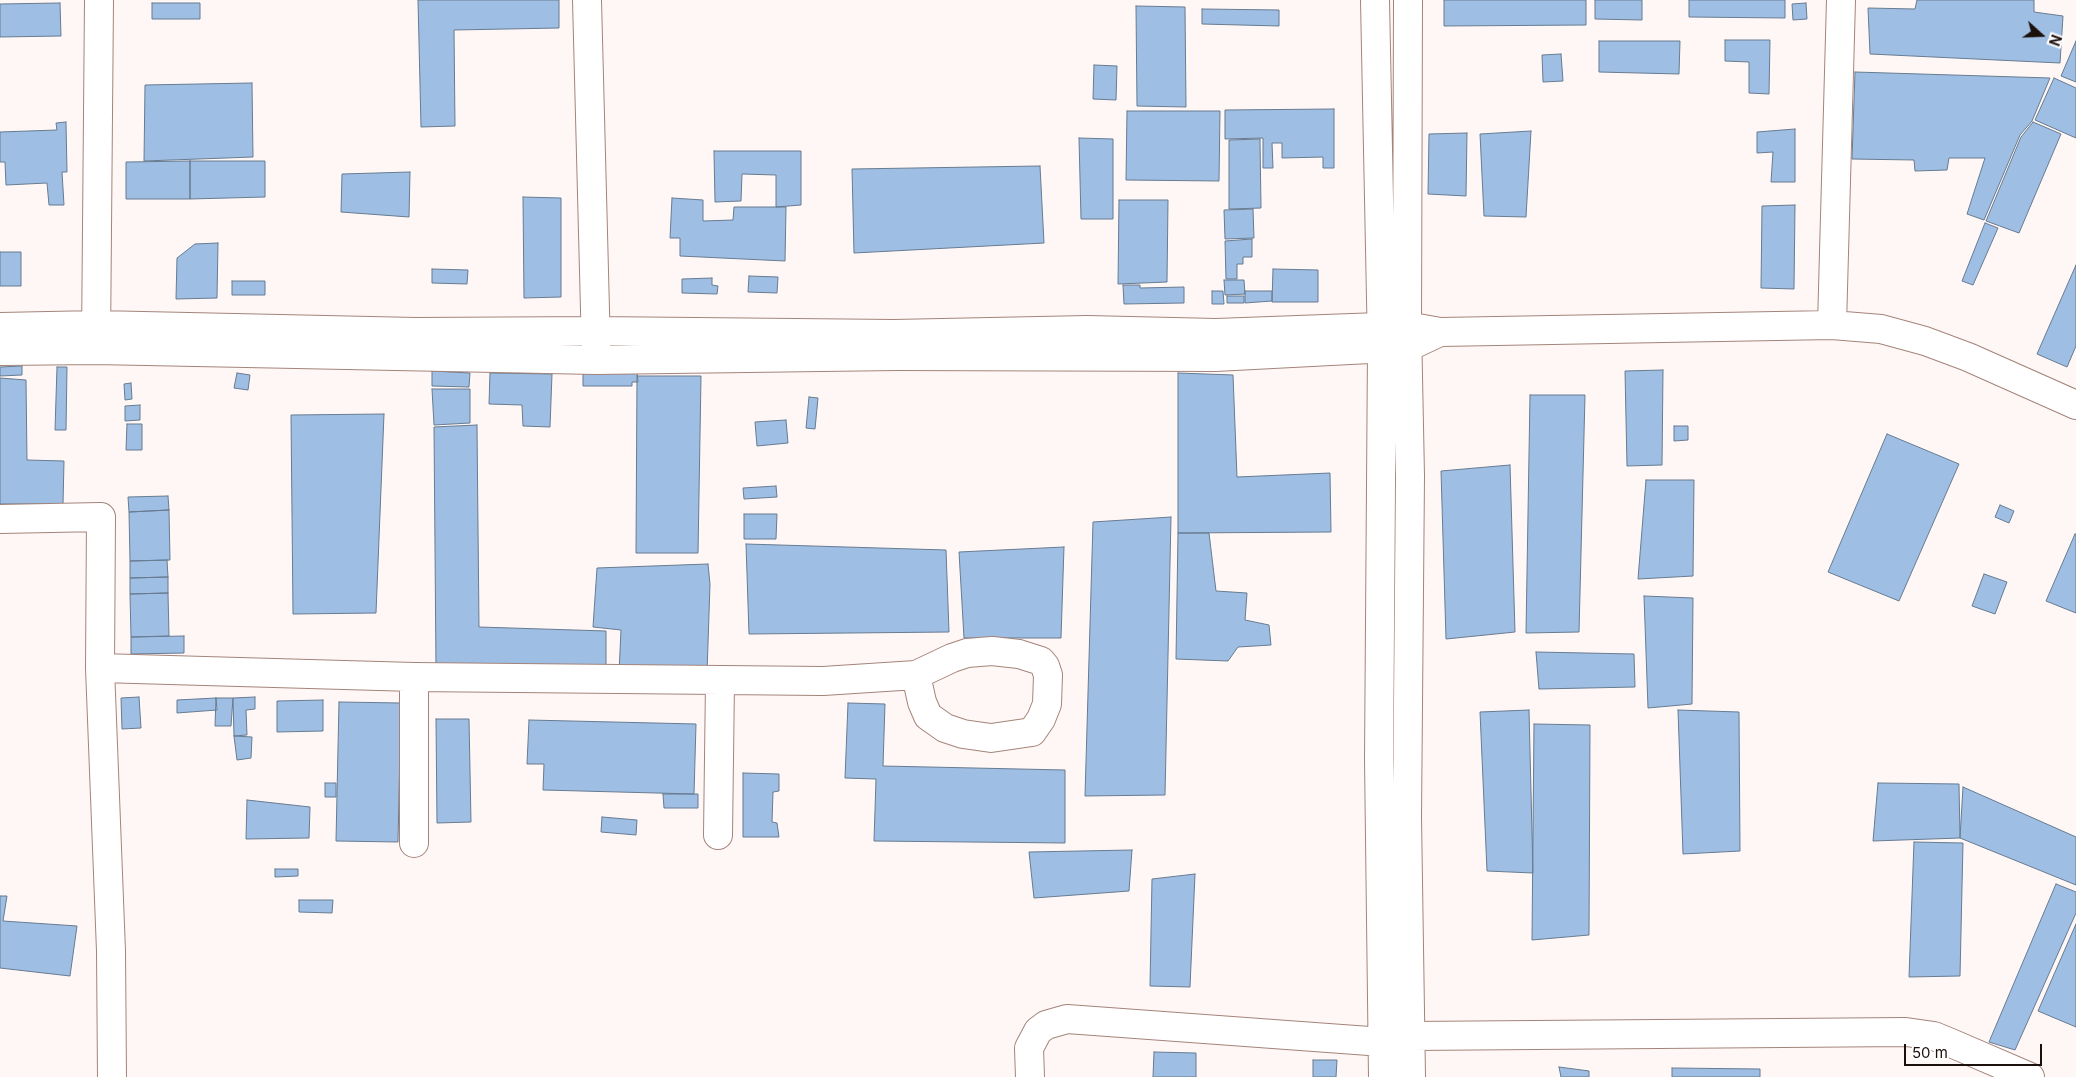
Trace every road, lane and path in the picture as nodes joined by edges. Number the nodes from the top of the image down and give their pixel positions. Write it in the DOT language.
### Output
graph roads {
  1 [pos="99,0"];
  2 [pos="587,0"];
  3 [pos="1375,0"];
  4 [pos="1408,0"];
  5 [pos="1841,0"];
  6 [pos="1832,325"];
  7 [pos="0,327"];
  8 [pos="595,331"];
  9 [pos="1394,337"];
  10 [pos="96,338"];
  11 [pos="416,344"];
  12 [pos="896,345"];
  13 [pos="0,350"];
  14 [pos="596,360"];
  15 [pos="2076,405"];
  16 [pos="0,519"];
  17 [pos="100,668"];
  18 [pos="916,675"];
  19 [pos="414,677"];
  20 [pos="720,682"];
  21 [pos="718,835"];
  22 [pos="414,843"];
  23 [pos="1411,1036"];
  24 [pos="1383,1042"];
  25 [pos="112,1077"];
  26 [pos="1030,1077"];
  27 [pos="1383,1077"];
  28 [pos="1411,1077"];
  29 [pos="2030,1077"];
  1 -- 10 [label="street"];
  2 -- 8 [label="street"];
  3 -- 9 [label="street"];
  4 -- 9 [label="street"];
  5 -- 6 [label="street"];
  6 -- 9 [label="street"];
  6 -- 15 [label="street"];
  7 -- 10 [label="street"];
  8 -- 11 [label="street"];
  8 -- 12 [label="street"];
  8 -- 14 [label="street"];
  9 -- 12 [label="street"];
  9 -- 23 [label="street"];
  9 -- 24 [label="street"];
  10 -- 11 [label="street"];
  10 -- 13 [label="street"];
  11 -- 14 [label="street"];
  12 -- 14 [label="street"];
  16 -- 17 [label="street"];
  17 -- 19 [label="street"];
  17 -- 25 [label="street"];
  18 -- 18 [label="street"];
  18 -- 20 [label="street"];
  19 -- 20 [label="street"];
  19 -- 22 [label="street"];
  20 -- 21 [label="street"];
  23 -- 24 [label="street"];
  23 -- 28 [label="street"];
  23 -- 29 [label="street"];
  24 -- 26 [label="street"];
  24 -- 27 [label="street"];
}
